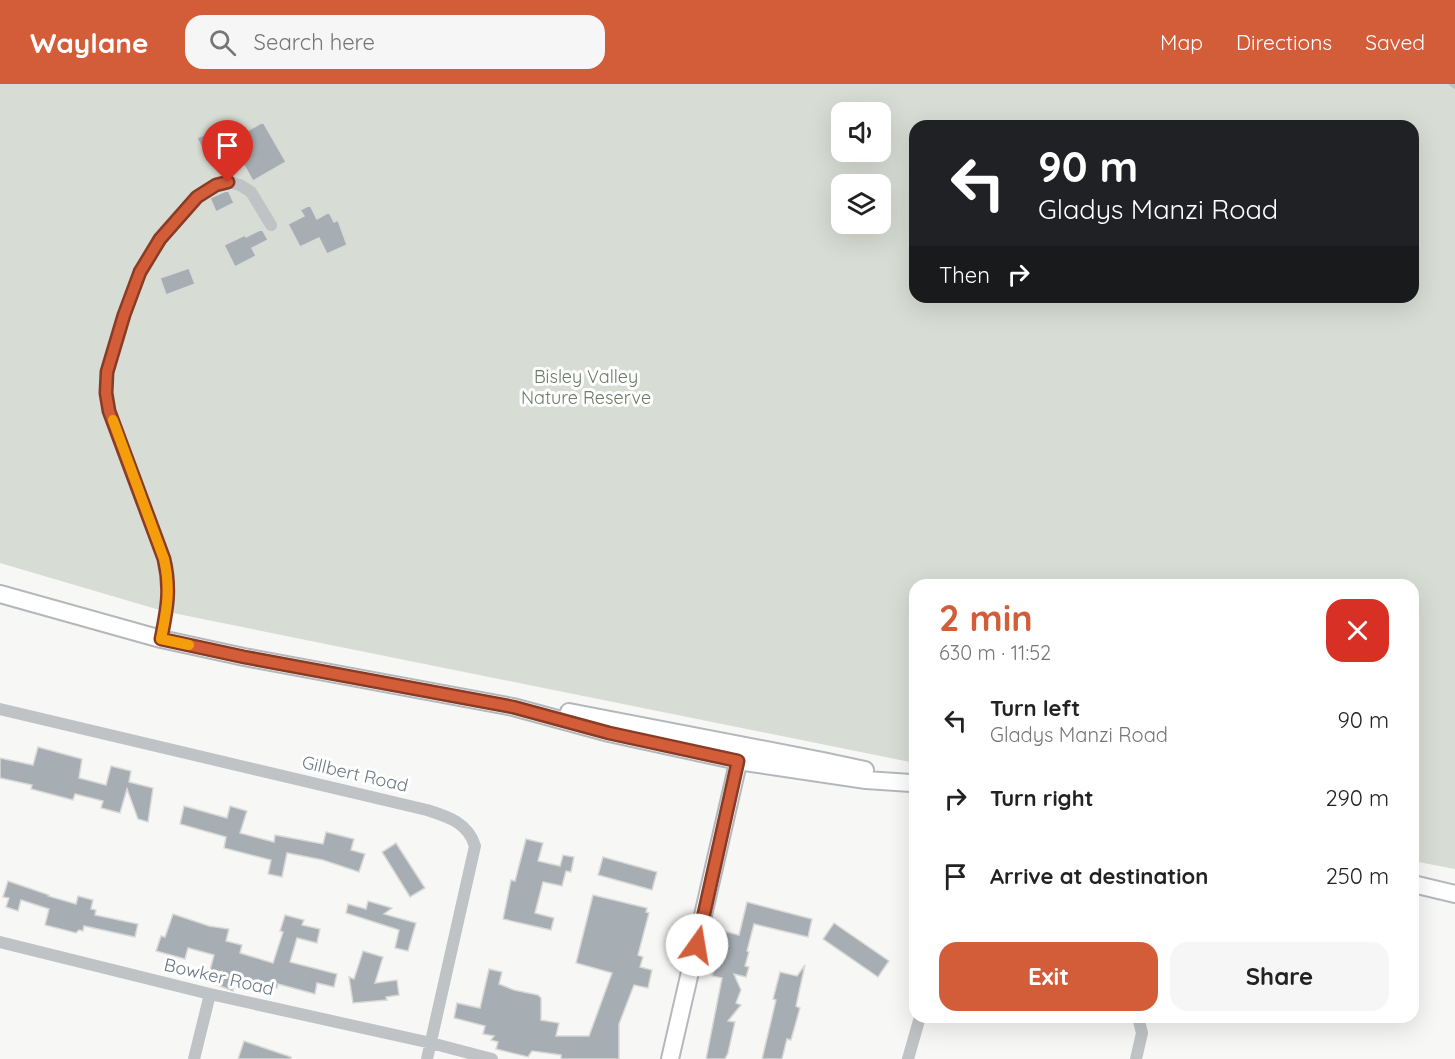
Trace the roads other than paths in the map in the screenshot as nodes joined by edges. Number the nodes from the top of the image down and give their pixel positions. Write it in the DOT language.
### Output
graph roads {
  1 [pos="271,225"];
  2 [pos="0,594"];
  3 [pos="161,639"];
  4 [pos="0,709"];
  5 [pos="740,753"];
  6 [pos="909,783"];
  7 [pos="1419,885"];
  8 [pos="1455,894"];
  9 [pos="0,942"];
  10 [pos="210,994"];
  11 [pos="918,1023"];
  12 [pos="1140,1023"];
  13 [pos="431,1043"];
  14 [pos="194,1059"];
  15 [pos="427,1059"];
  16 [pos="492,1059"];
  17 [pos="670,1059"];
  18 [pos="908,1059"];
  19 [pos="1136,1059"];
  1 -- 3 [label="street"];
  2 -- 3 [label="main road"];
  3 -- 5 [label="main road"];
  4 -- 13 [label="street, Gillbert Road"];
  5 -- 6 [label="main road"];
  5 -- 17 [label="main road"];
  7 -- 8 [label="main road"];
  9 -- 10 [label="street, Bowker Road"];
  10 -- 13 [label="street, Bowker Road"];
  10 -- 14 [label="street"];
  11 -- 18 [label="street"];
  12 -- 19 [label="street"];
  13 -- 15 [label="street, Gillbert Road"];
  13 -- 16 [label="street, Bowker Road"];
}
